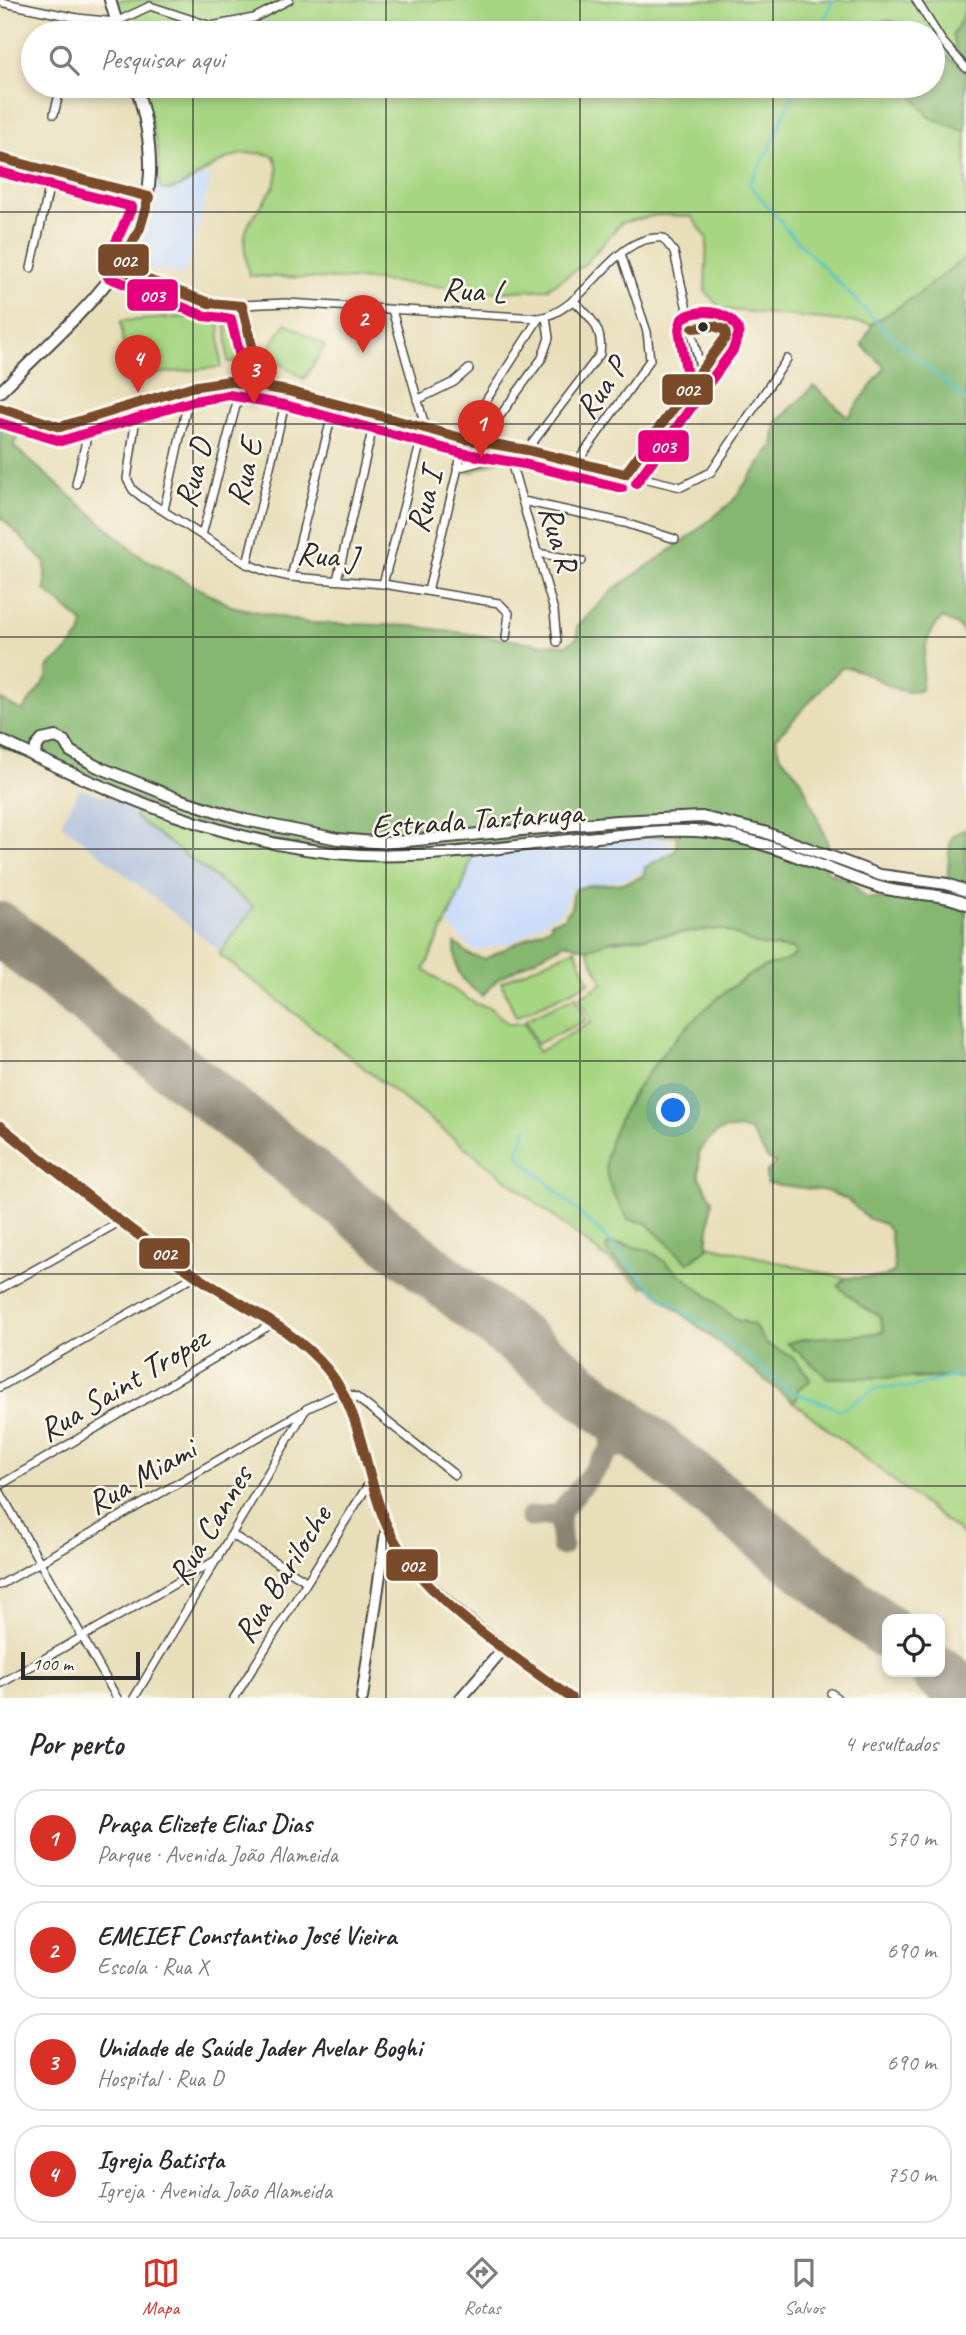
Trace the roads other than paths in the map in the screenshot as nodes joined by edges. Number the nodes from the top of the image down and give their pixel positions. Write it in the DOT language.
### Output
graph roads {
  1 [pos="110,0"];
  2 [pos="289,0"];
  3 [pos="916,0"];
  4 [pos="0,2"];
  5 [pos="77,18"];
  6 [pos="76,21"];
  7 [pos="89,21"];
  8 [pos="116,21"];
  9 [pos="128,21"];
  10 [pos="190,21"];
  11 [pos="240,21"];
  12 [pos="929,21"];
  13 [pos="945,44"];
  14 [pos="966,68"];
  15 [pos="58,98"];
  16 [pos="139,98"];
  17 [pos="54,114"];
  18 [pos="0,158"];
  19 [pos="54,170"];
  20 [pos="149,197"];
  21 [pos="621,254"];
  22 [pos="31,268"];
  23 [pos="119,269"];
  24 [pos="573,300"];
  25 [pos="242,306"];
  26 [pos="392,310"];
  27 [pos="543,318"];
  28 [pos="693,328"];
  29 [pos="787,359"];
  30 [pos="469,369"];
  31 [pos="701,372"];
  32 [pos="242,383"];
  33 [pos="262,386"];
  34 [pos="191,387"];
  35 [pos="288,391"];
  36 [pos="0,392"];
  37 [pos="417,400"];
  38 [pos="335,403"];
  39 [pos="138,404"];
  40 [pos="0,408"];
  41 [pos="376,414"];
  42 [pos="91,419"];
  43 [pos="425,426"];
  44 [pos="465,439"];
  45 [pos="481,442"];
  46 [pos="527,450"];
  47 [pos="508,451"];
  48 [pos="576,464"];
  49 [pos="457,468"];
  50 [pos="625,474"];
  51 [pos="76,484"];
  52 [pos="523,501"];
  53 [pos="164,510"];
  54 [pos="202,535"];
  55 [pos="675,539"];
  56 [pos="538,553"];
  57 [pos="582,561"];
  58 [pos="247,564"];
  59 [pos="291,577"];
  60 [pos="337,580"];
  61 [pos="383,584"];
  62 [pos="428,591"];
  63 [pos="506,638"];
  64 [pos="557,642"];
  65 [pos="0,740"];
  66 [pos="34,757"];
  67 [pos="966,891"];
  68 [pos="966,904"];
  69 [pos="0,1126"];
  70 [pos="123,1220"];
  71 [pos="196,1275"];
  72 [pos="0,1289"];
  73 [pos="272,1324"];
  74 [pos="0,1387"];
  75 [pos="342,1392"];
  76 [pos="306,1409"];
  77 [pos="455,1475"];
  78 [pos="373,1477"];
  79 [pos="0,1485"];
  80 [pos="0,1492"];
  81 [pos="387,1526"];
  82 [pos="234,1536"];
  83 [pos="220,1559"];
  84 [pos="40,1563"];
  85 [pos="306,1581"];
  86 [pos="0,1585"];
  87 [pos="82,1637"];
  88 [pos="504,1648"];
  89 [pos="0,1684"];
  90 [pos="117,1698"];
  91 [pos="134,1698"];
  92 [pos="234,1698"];
  93 [pos="362,1698"];
  94 [pos="461,1698"];
  95 [pos="571,1698"];
  1 -- 8 [label="street"];
  2 -- 11 [label="street"];
  3 -- 12 [label="street"];
  4 -- 5 [label="street"];
  5 -- 6 [label="street"];
  5 -- 7 [label="street"];
  9 -- 10 [label="street"];
  13 -- 14 [label="street"];
  15 -- 17 [label="street"];
  16 -- 20 [label="street"];
  18 -- 19 [label="street"];
  19 -- 20 [label="street"];
  19 -- 22 [label="street"];
  20 -- 23 [label="street"];
  21 -- 24 [label="street, Rua L"];
  21 -- 28 [label="street, Rua L"];
  21 -- 48 [label="street, Rua P"];
  23 -- 25 [label="street, Rua L"];
  23 -- 36 [label="street"];
  24 -- 27 [label="street, Rua L"];
  24 -- 46 [label="street"];
  25 -- 26 [label="street, Rua L"];
  25 -- 33 [label="street"];
  26 -- 27 [label="street, Rua L"];
  26 -- 37 [label="street"];
  27 -- 44 [label="street, Rua I"];
  27 -- 45 [label="street"];
  28 -- 31 [label="street, Rua L"];
  28 -- 31 [label="street"];
  29 -- 50 [label="street"];
  30 -- 37 [label="street"];
  31 -- 50 [label="street"];
  32 -- 33 [label="street"];
  32 -- 34 [label="street"];
  32 -- 54 [label="street, Rua D"];
  33 -- 35 [label="street"];
  34 -- 39 [label="street"];
  34 -- 53 [label="street"];
  35 -- 38 [label="street"];
  35 -- 58 [label="street, Rua E"];
  37 -- 43 [label="street"];
  38 -- 41 [label="street"];
  38 -- 59 [label="street"];
  39 -- 42 [label="street"];
  39 -- 53 [label="street, Rua J"];
  40 -- 42 [label="street"];
  41 -- 43 [label="street"];
  41 -- 60 [label="street"];
  42 -- 51 [label="street"];
  43 -- 44 [label="street"];
  43 -- 61 [label="street"];
  44 -- 45 [label="street"];
  44 -- 49 [label="street, Rua I"];
  45 -- 47 [label="street"];
  46 -- 47 [label="street"];
  46 -- 48 [label="street"];
  47 -- 49 [label="street"];
  47 -- 52 [label="street, Rua R"];
  48 -- 50 [label="street"];
  49 -- 62 [label="street, Rua I"];
  52 -- 55 [label="street"];
  52 -- 56 [label="street, Rua R"];
  53 -- 54 [label="street, Rua J"];
  54 -- 58 [label="street, Rua J"];
  56 -- 57 [label="street"];
  56 -- 64 [label="street, Rua R"];
  58 -- 59 [label="street, Rua J"];
  59 -- 60 [label="street, Rua J"];
  60 -- 61 [label="street, Rua J"];
  61 -- 62 [label="street, Rua J"];
  62 -- 63 [label="street, Rua J"];
  65 -- 66 [label="street, Estrada Tartaruga"];
  66 -- 67 [label="street, Estrada Tartaruga"];
  66 -- 68 [label="street, Estrada Tartaruga"];
  69 -- 70 [label="street"];
  70 -- 71 [label="street"];
  70 -- 72 [label="street"];
  71 -- 73 [label="street"];
  71 -- 74 [label="street"];
  73 -- 75 [label="street"];
  73 -- 79 [label="street, Rua Saint Tropez"];
  75 -- 76 [label="street"];
  75 -- 77 [label="street"];
  75 -- 78 [label="street"];
  76 -- 82 [label="street, Rua Cannes"];
  76 -- 84 [label="street, Rua Miami"];
  78 -- 81 [label="street"];
  78 -- 85 [label="street, Rua Bariloche"];
  80 -- 84 [label="street"];
  81 -- 88 [label="street"];
  81 -- 93 [label="street"];
  82 -- 83 [label="street, Rua Cannes"];
  82 -- 85 [label="street"];
  83 -- 87 [label="street"];
  83 -- 91 [label="street, Rua Cannes"];
  84 -- 86 [label="street, Rua Miami"];
  84 -- 87 [label="street"];
  85 -- 92 [label="street, Rua Bariloche"];
  87 -- 89 [label="street"];
  87 -- 90 [label="street"];
  88 -- 94 [label="street"];
  88 -- 95 [label="street"];
}
